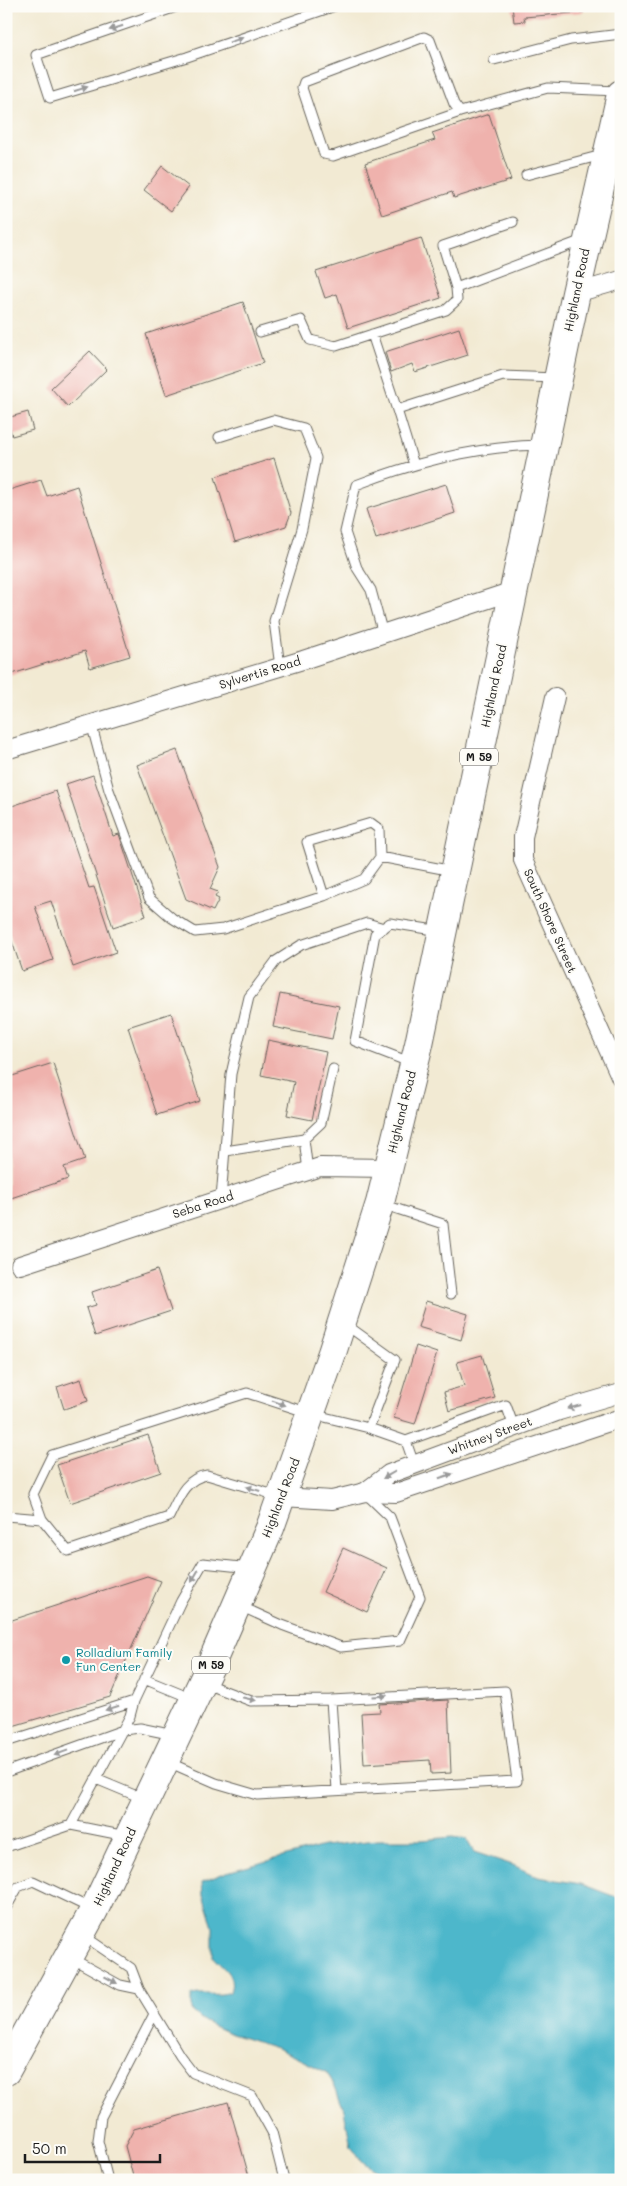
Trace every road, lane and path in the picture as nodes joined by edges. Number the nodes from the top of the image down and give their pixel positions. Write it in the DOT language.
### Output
graph roads {
  1 [pos="179,6"];
  2 [pos="335,6"];
  3 [pos="621,34"];
  4 [pos="494,60"];
  5 [pos="621,92"];
  6 [pos="460,112"];
  7 [pos="607,154"];
  8 [pos="526,175"];
  9 [pos="513,222"];
  10 [pos="588,238"];
  11 [pos="621,280"];
  12 [pos="456,288"];
  13 [pos="576,293"];
  14 [pos="260,332"];
  15 [pos="372,334"];
  16 [pos="559,378"];
  17 [pos="397,410"];
  18 [pos="219,437"];
  19 [pos="544,445"];
  20 [pos="414,465"];
  21 [pos="513,591"];
  22 [pos="383,634"];
  23 [pos="280,667"];
  24 [pos="554,697"];
  25 [pos="91,723"];
  26 [pos="6,750"];
  27 [pos="380,857"];
  28 [pos="456,871"];
  29 [pos="324,896"];
  30 [pos="384,928"];
  31 [pos="443,932"];
  32 [pos="414,1064"];
  33 [pos="333,1069"];
  34 [pos="621,1078"];
  35 [pos="304,1139"];
  36 [pos="225,1151"];
  37 [pos="388,1168"];
  38 [pos="308,1171"];
  39 [pos="221,1199"];
  40 [pos="380,1203"];
  41 [pos="20,1265"];
  42 [pos="451,1294"];
  43 [pos="342,1322"];
  44 [pos="621,1393"];
  45 [pos="599,1400"];
  46 [pos="312,1414"];
  47 [pos="613,1421"];
  48 [pos="517,1426"];
  49 [pos="369,1428"];
  50 [pos="406,1441"];
  51 [pos="528,1449"];
  52 [pos="414,1464"];
  53 [pos="365,1492"];
  54 [pos="282,1497"];
  55 [pos="6,1516"];
  56 [pos="42,1518"];
  57 [pos="253,1568"];
  58 [pos="237,1604"];
  59 [pos="144,1678"];
  60 [pos="199,1691"];
  61 [pos="331,1700"];
  62 [pos="134,1701"];
  63 [pos="123,1730"];
  64 [pos="177,1736"];
  65 [pos="6,1742"];
  66 [pos="165,1761"];
  67 [pos="6,1772"];
  68 [pos="96,1779"];
  69 [pos="337,1790"];
  70 [pos="146,1800"];
  71 [pos="71,1825"];
  72 [pos="128,1836"];
  73 [pos="6,1847"];
  74 [pos="6,1908"];
  75 [pos="94,1910"];
  76 [pos="75,1945"];
  77 [pos="139,1989"];
  78 [pos="154,2014"];
  79 [pos="6,2071"];
  80 [pos="108,2180"];
  81 [pos="284,2180"];
  1 -- 2 [label="lane, one-way"];
  3 -- 4 [label="lane"];
  5 -- 6 [label="lane"];
  5 -- 7 [label="highway, Highland Road / M 59"];
  6 -- 6 [label="lane"];
  7 -- 8 [label="lane"];
  7 -- 10 [label="highway, Highland Road / M 59"];
  9 -- 12 [label="lane"];
  10 -- 12 [label="lane"];
  10 -- 13 [label="highway, Highland Road / M 59"];
  11 -- 13 [label="street"];
  12 -- 15 [label="lane"];
  13 -- 16 [label="highway, Highland Road / M 59"];
  14 -- 15 [label="lane"];
  15 -- 17 [label="lane"];
  16 -- 17 [label="lane"];
  16 -- 19 [label="highway, Highland Road / M 59"];
  17 -- 20 [label="lane"];
  18 -- 23 [label="lane"];
  19 -- 20 [label="lane"];
  19 -- 21 [label="highway, Highland Road / M 59"];
  20 -- 22 [label="lane"];
  21 -- 22 [label="street, Sylvertis Road"];
  21 -- 28 [label="highway, Highland Road / M 59"];
  22 -- 23 [label="street, Sylvertis Road"];
  23 -- 25 [label="street, Sylvertis Road"];
  24 -- 34 [label="street, South Shore Street"];
  25 -- 26 [label="street, Sylvertis Road"];
  25 -- 29 [label="lane"];
  27 -- 28 [label="lane"];
  27 -- 29 [label="lane"];
  27 -- 29 [label="lane"];
  28 -- 31 [label="highway, Highland Road / M 59"];
  30 -- 31 [label="lane"];
  30 -- 32 [label="lane"];
  30 -- 36 [label="lane"];
  31 -- 32 [label="highway, Highland Road / M 59"];
  32 -- 37 [label="highway, Highland Road / M 59"];
  33 -- 35 [label="lane"];
  35 -- 36 [label="lane"];
  35 -- 38 [label="lane"];
  36 -- 39 [label="lane"];
  37 -- 38 [label="street, Seba Road"];
  37 -- 40 [label="highway, Highland Road / M 59"];
  38 -- 39 [label="street, Seba Road"];
  39 -- 41 [label="street, Seba Road"];
  40 -- 42 [label="lane"];
  40 -- 43 [label="highway, Highland Road / M 59"];
  43 -- 46 [label="highway, Highland Road / M 59"];
  43 -- 49 [label="lane"];
  44 -- 45 [label="street, Whitney Street"];
  45 -- 47 [label="street"];
  45 -- 48 [label="street, Whitney Street, one-way"];
  46 -- 49 [label="lane"];
  46 -- 54 [label="highway, Highland Road / M 59"];
  56 -- 46 [label="lane, one-way"];
  47 -- 51 [label="street, Whitney Street"];
  48 -- 50 [label="lane"];
  48 -- 51 [label="street"];
  48 -- 52 [label="street, Whitney Street"];
  49 -- 50 [label="lane"];
  50 -- 52 [label="lane"];
  53 -- 51 [label="street, Whitney Street, one-way"];
  52 -- 53 [label="street, Whitney Street, one-way"];
  53 -- 54 [label="street, Whitney Street"];
  53 -- 58 [label="lane"];
  54 -- 56 [label="lane, one-way"];
  54 -- 57 [label="highway, Highland Road / M 59"];
  55 -- 56 [label="lane"];
  57 -- 58 [label="highway, Highland Road / M 59"];
  57 -- 59 [label="lane, one-way"];
  58 -- 60 [label="highway, Highland Road / M 59"];
  59 -- 60 [label="lane"];
  59 -- 62 [label="lane"];
  60 -- 61 [label="lane, one-way"];
  60 -- 64 [label="highway, Highland Road / M 59"];
  61 -- 69 [label="lane"];
  61 -- 69 [label="lane, one-way"];
  62 -- 63 [label="lane"];
  62 -- 65 [label="lane, one-way"];
  63 -- 64 [label="lane"];
  63 -- 67 [label="lane, one-way"];
  63 -- 68 [label="lane"];
  64 -- 66 [label="highway, Highland Road / M 59"];
  66 -- 69 [label="lane"];
  66 -- 70 [label="highway, Highland Road / M 59"];
  68 -- 70 [label="lane"];
  68 -- 71 [label="lane"];
  70 -- 72 [label="highway, Highland Road / M 59"];
  71 -- 72 [label="lane"];
  71 -- 73 [label="lane"];
  72 -- 75 [label="highway, Highland Road / M 59"];
  74 -- 75 [label="lane"];
  75 -- 76 [label="highway, Highland Road / M 59"];
  76 -- 77 [label="lane, one-way"];
  76 -- 77 [label="lane"];
  76 -- 79 [label="highway, Highland Road / M 59"];
  77 -- 78 [label="lane"];
  78 -- 80 [label="lane"];
  78 -- 81 [label="lane"];
}
